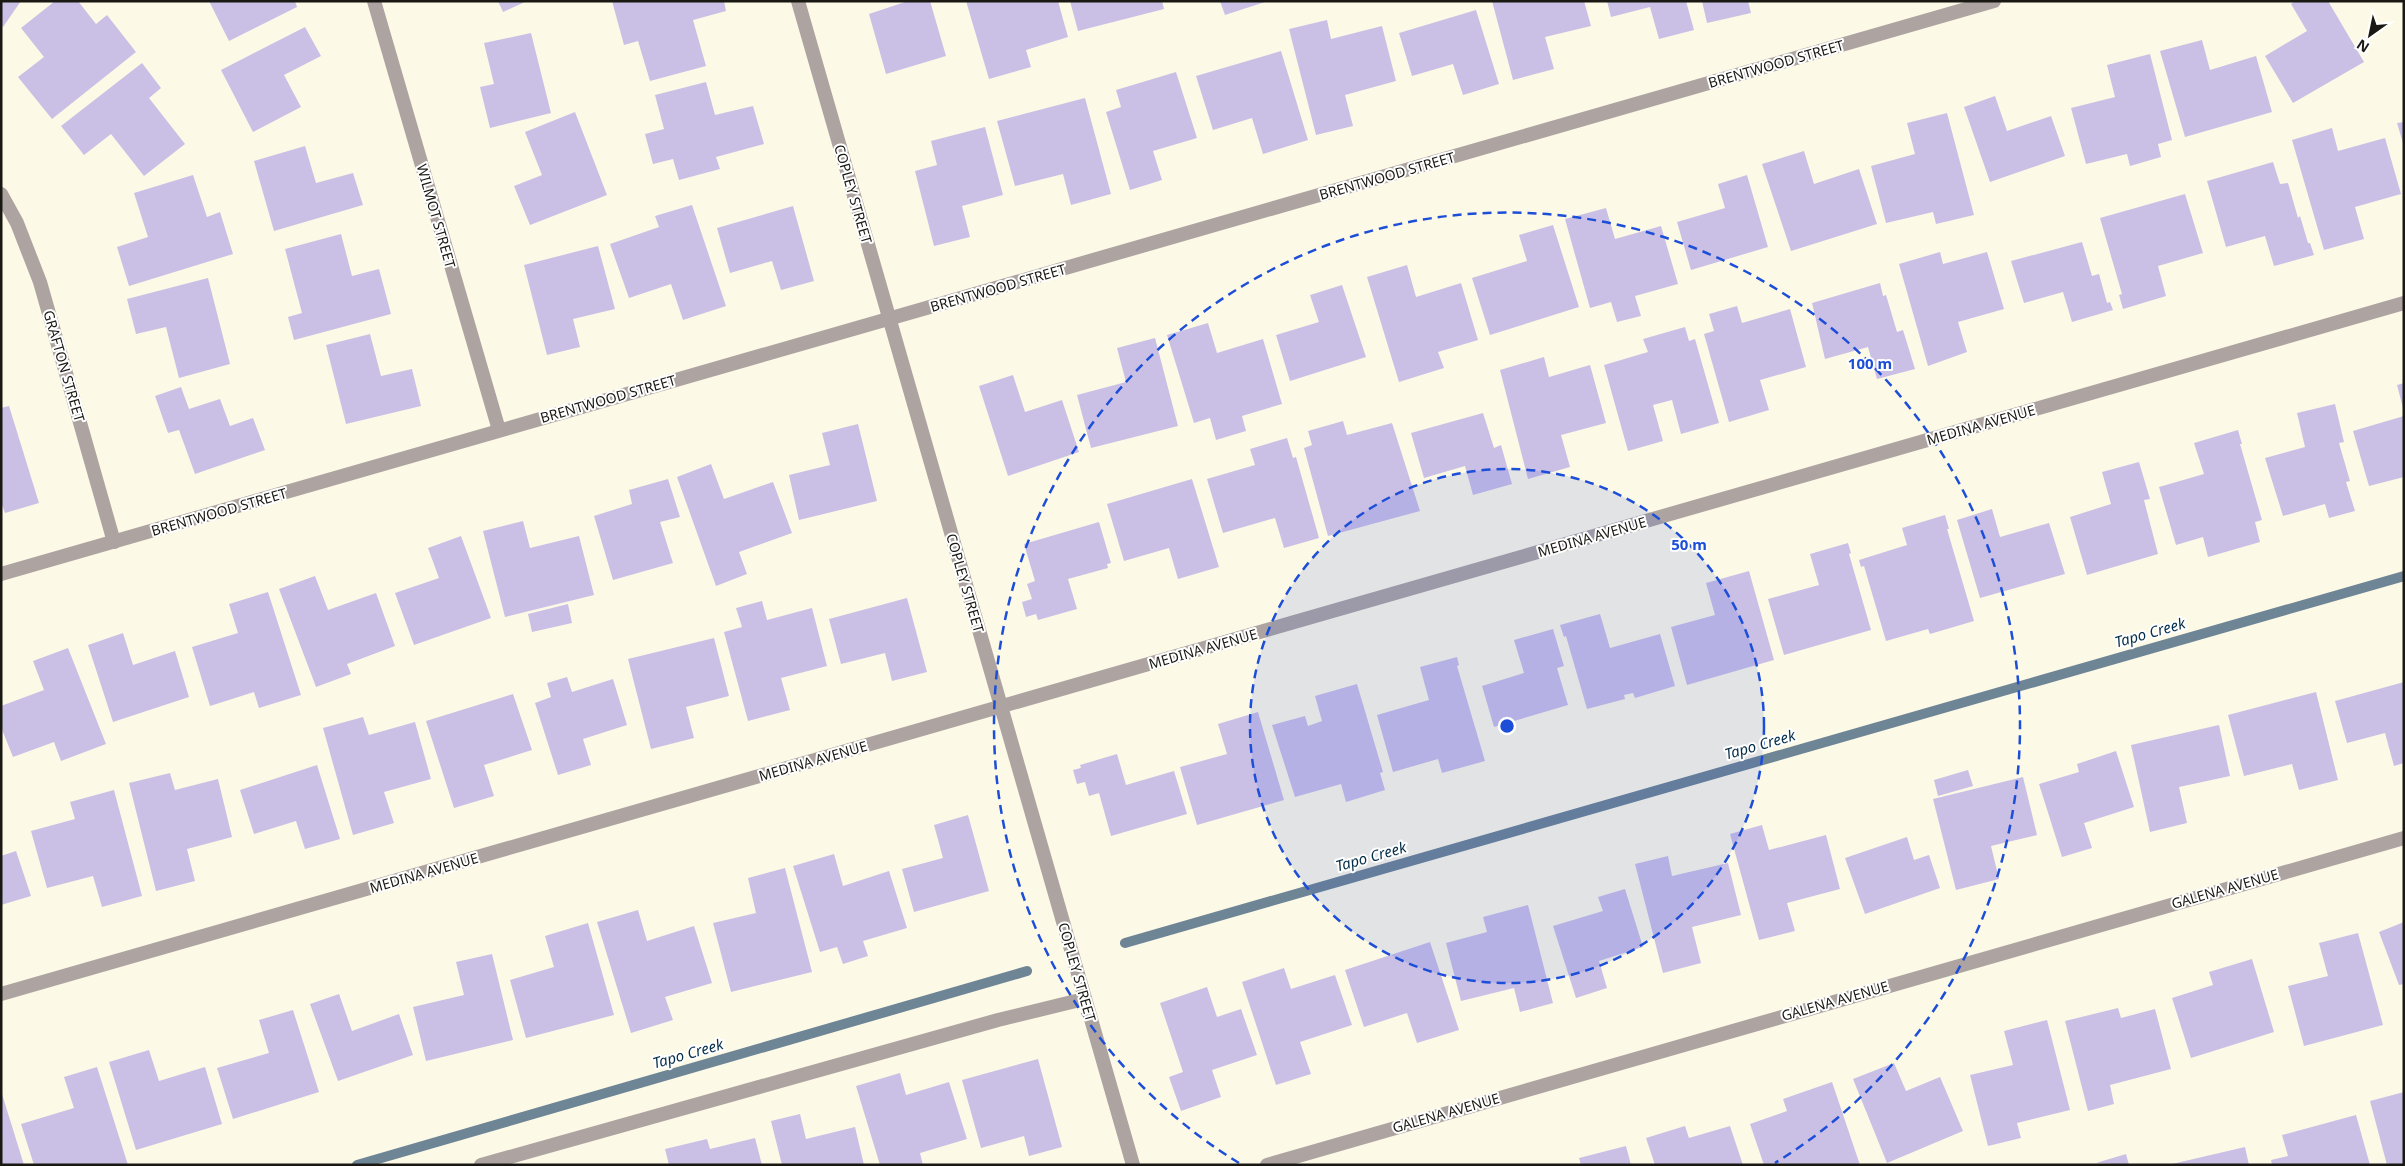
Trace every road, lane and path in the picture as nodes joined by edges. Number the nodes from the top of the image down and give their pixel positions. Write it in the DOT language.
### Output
graph roads {
  1 [pos="374,1"];
  2 [pos="798,1"];
  3 [pos="1994,1"];
  4 [pos="1,194"];
  5 [pos="2404,303"];
  6 [pos="889,320"];
  7 [pos="498,430"];
  8 [pos="114,542"];
  9 [pos="1,574"];
  10 [pos="1001,707"];
  11 [pos="2404,838"];
  12 [pos="1,994"];
  13 [pos="1084,998"];
  14 [pos="481,1165"];
  15 [pos="1133,1165"];
  16 [pos="1267,1165"];
  1 -- 7 [label="street, WILMOT STREET"];
  2 -- 6 [label="street, COPLEY STREET"];
  3 -- 6 [label="street, BRENTWOOD STREET"];
  4 -- 8 [label="street, GRAFTON STREET"];
  5 -- 10 [label="street, MEDINA AVENUE"];
  6 -- 7 [label="street, BRENTWOOD STREET"];
  6 -- 10 [label="street, COPLEY STREET"];
  7 -- 8 [label="street, BRENTWOOD STREET"];
  8 -- 9 [label="street, BRENTWOOD STREET"];
  10 -- 12 [label="street, MEDINA AVENUE"];
  10 -- 13 [label="street, COPLEY STREET"];
  11 -- 16 [label="street, GALENA AVENUE"];
  13 -- 14 [label="street"];
  13 -- 15 [label="street, COPLEY STREET"];
}
